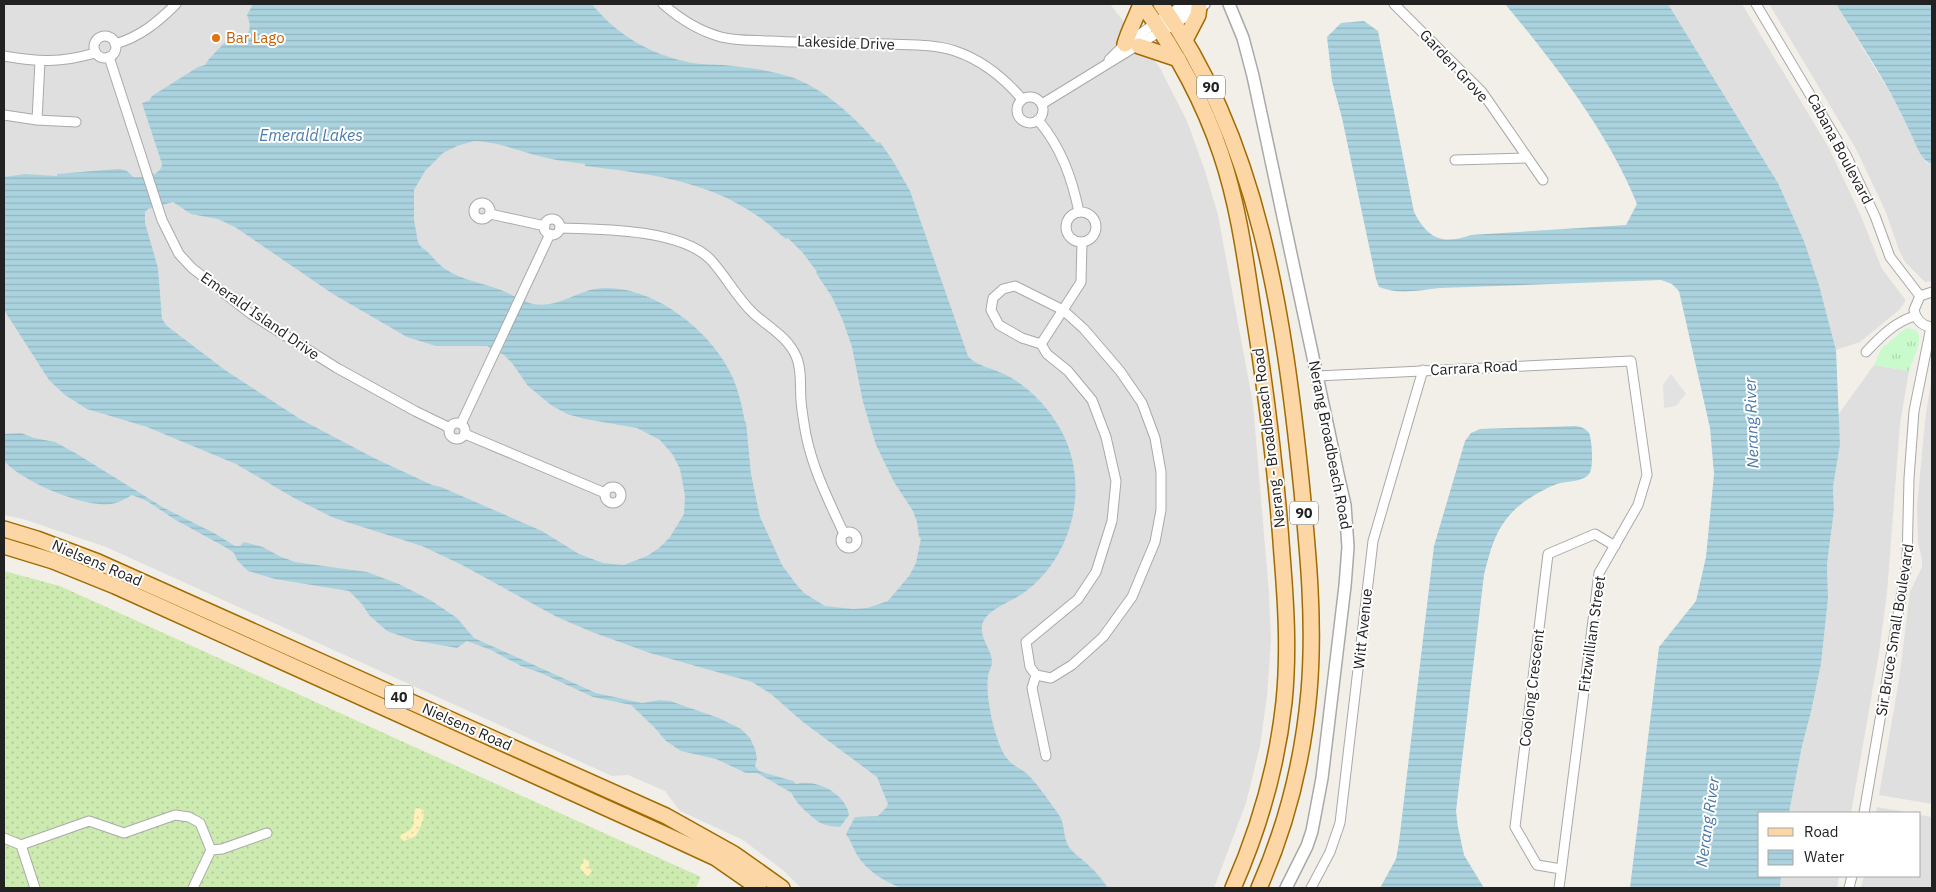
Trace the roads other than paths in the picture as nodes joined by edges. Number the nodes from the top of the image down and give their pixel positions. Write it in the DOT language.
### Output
graph roads {
  1 [pos="176,4"];
  2 [pos="663,4"];
  3 [pos="1142,4"];
  4 [pos="1228,4"];
  5 [pos="1394,4"];
  6 [pos="1756,4"];
  7 [pos="1197,5"];
  8 [pos="1168,14"];
  9 [pos="1158,27"];
  10 [pos="1185,40"];
  11 [pos="115,44"];
  12 [pos="1132,45"];
  13 [pos="96,53"];
  14 [pos="4,56"];
  15 [pos="109,58"];
  16 [pos="1178,59"];
  17 [pos="40,61"];
  18 [pos="1105,64"];
  19 [pos="1022,99"];
  20 [pos="1042,104"];
  21 [pos="4,115"];
  22 [pos="37,120"];
  23 [pos="1038,120"];
  24 [pos="76,122"];
  25 [pos="1527,158"];
  26 [pos="1454,160"];
  27 [pos="1543,180"];
  28 [pos="1079,212"];
  29 [pos="490,214"];
  30 [pos="545,226"];
  31 [pos="560,228"];
  32 [pos="550,234"];
  33 [pos="1082,242"];
  34 [pos="1932,292"];
  35 [pos="1920,296"];
  36 [pos="1063,310"];
  37 [pos="1915,316"];
  38 [pos="1932,327"];
  39 [pos="1041,344"];
  40 [pos="1866,352"];
  41 [pos="1631,361"];
  42 [pos="1423,370"];
  43 [pos="1317,376"];
  44 [pos="461,424"];
  45 [pos="450,428"];
  46 [pos="465,434"];
  47 [pos="605,493"];
  48 [pos="4,529"];
  49 [pos="844,534"];
  50 [pos="4,546"];
  51 [pos="1615,546"];
  52 [pos="1036,676"];
  53 [pos="1046,756"];
  54 [pos="1864,812"];
  55 [pos="267,832"];
  56 [pos="4,838"];
  57 [pos="21,845"];
  58 [pos="211,850"];
  59 [pos="1561,869"];
  60 [pos="756,886"];
  61 [pos="35,888"];
  62 [pos="193,888"];
  63 [pos="782,888"];
  64 [pos="1233,888"];
  65 [pos="1259,888"];
  66 [pos="1286,888"];
  67 [pos="1311,888"];
  68 [pos="1558,888"];
  1 -- 11 [label="street"];
  2 -- 19 [label="street, Lakeside Drive"];
  3 -- 9 [label="main road, Nerang - Broadbeach Road / 90"];
  3 -- 12 [label="main road"];
  4 -- 43 [label="street, Nerang Broadbeach Road"];
  5 -- 25 [label="street, Garden Grove"];
  6 -- 35 [label="street, Cabana Boulevard"];
  7 -- 8 [label="street"];
  7 -- 10 [label="main road"];
  8 -- 9 [label="street"];
  8 -- 10 [label="main road, Nerang - Broadbeach Road / 90"];
  9 -- 12 [label="street"];
  9 -- 12 [label="street"];
  9 -- 16 [label="main road, Nerang - Broadbeach Road / 90"];
  10 -- 65 [label="main road, Nerang - Broadbeach Road / 90"];
  11 -- 13 [label="street"];
  11 -- 15 [label="street"];
  12 -- 16 [label="main road"];
  12 -- 18 [label="street"];
  12 -- 18 [label="street"];
  13 -- 15 [label="street"];
  13 -- 17 [label="street"];
  14 -- 17 [label="street"];
  15 -- 45 [label="street, Emerald Island Drive"];
  16 -- 64 [label="main road, Nerang - Broadbeach Road / 90"];
  17 -- 22 [label="street"];
  18 -- 20 [label="street"];
  19 -- 20 [label="street"];
  19 -- 23 [label="street"];
  20 -- 23 [label="street"];
  21 -- 22 [label="street"];
  22 -- 24 [label="street"];
  23 -- 28 [label="street"];
  25 -- 26 [label="street"];
  25 -- 27 [label="street, Garden Grove"];
  28 -- 33 [label="street"];
  28 -- 33 [label="street"];
  29 -- 30 [label="street"];
  30 -- 31 [label="street"];
  30 -- 32 [label="street"];
  31 -- 32 [label="street"];
  31 -- 49 [label="street"];
  32 -- 44 [label="street"];
  33 -- 36 [label="street"];
  34 -- 35 [label="street"];
  35 -- 37 [label="street"];
  36 -- 39 [label="street"];
  36 -- 39 [label="street"];
  36 -- 52 [label="street"];
  37 -- 38 [label="street"];
  37 -- 40 [label="street"];
  38 -- 54 [label="street, Sir Bruce Small Boulevard"];
  39 -- 52 [label="street"];
  41 -- 42 [label="street, Carrara Road"];
  41 -- 51 [label="street, Fitzwilliam Street"];
  42 -- 43 [label="street, Carrara Road"];
  42 -- 67 [label="street, Witt Avenue"];
  43 -- 66 [label="street, Nerang Broadbeach Road"];
  44 -- 45 [label="street"];
  44 -- 46 [label="street"];
  45 -- 46 [label="street"];
  46 -- 47 [label="street"];
  48 -- 63 [label="main road, Nielsens Road / 40"];
  50 -- 60 [label="main road, Nielsens Road / 40"];
  51 -- 59 [label="street, Fitzwilliam Street"];
  51 -- 59 [label="street, Coolong Crescent"];
  52 -- 53 [label="street"];
  55 -- 58 [label="street"];
  56 -- 57 [label="street"];
  57 -- 58 [label="street"];
  57 -- 61 [label="street"];
  58 -- 62 [label="street"];
  59 -- 68 [label="street, Fitzwilliam Street"];
}
